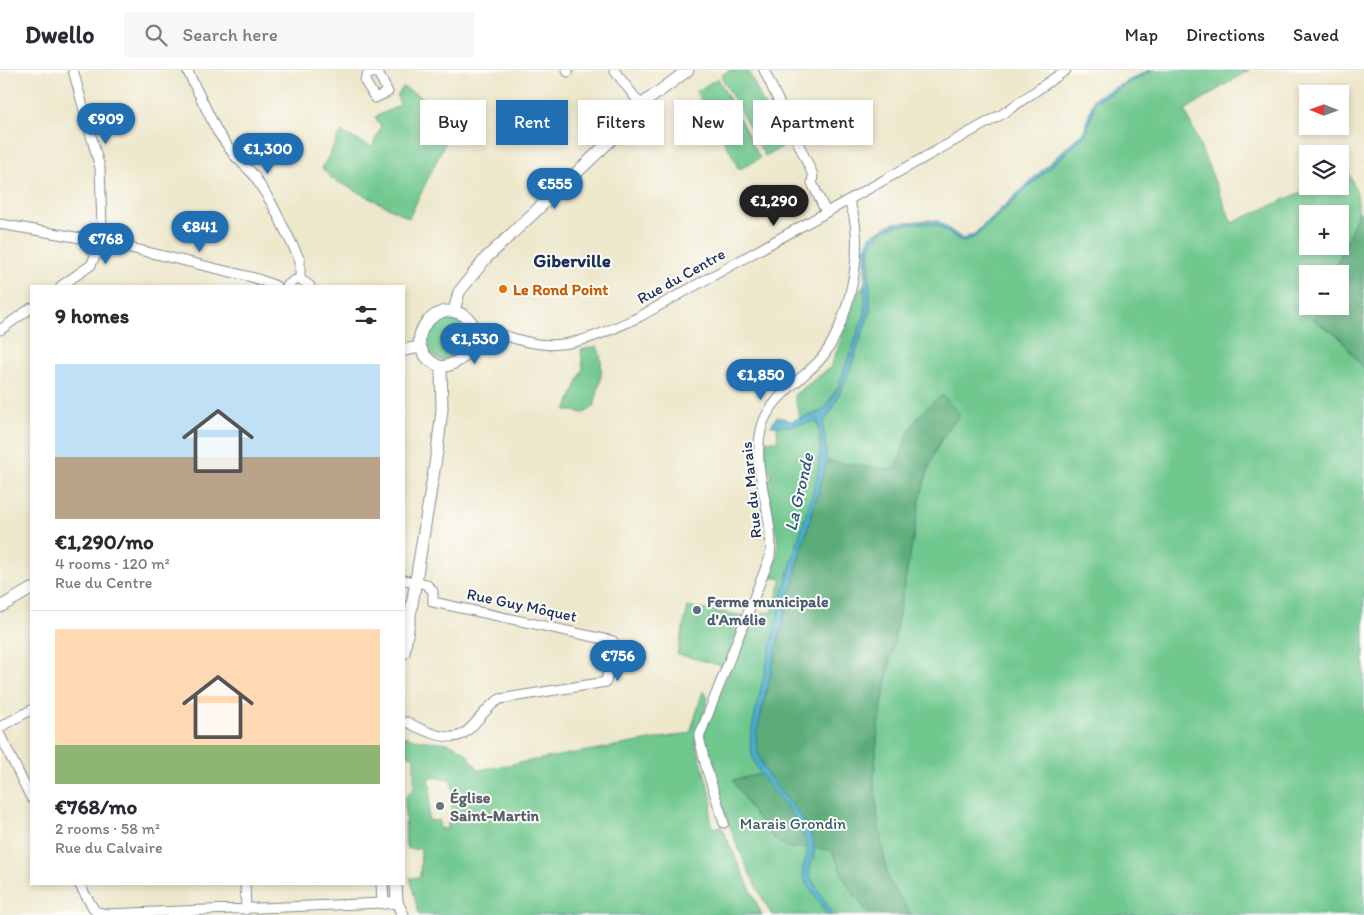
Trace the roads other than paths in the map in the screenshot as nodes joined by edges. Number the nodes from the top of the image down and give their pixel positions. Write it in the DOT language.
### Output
graph roads {
  1 [pos="73,70"];
  2 [pos="187,70"];
  3 [pos="614,70"];
  4 [pos="688,70"];
  5 [pos="764,70"];
  6 [pos="1066,70"];
  7 [pos="637,100"];
  8 [pos="648,100"];
  9 [pos="606,145"];
  10 [pos="848,200"];
  11 [pos="826,212"];
  12 [pos="0,224"];
  13 [pos="102,227"];
  14 [pos="87,239"];
  15 [pos="114,244"];
  16 [pos="96,254"];
  17 [pos="300,279"];
  18 [pos="262,284"];
  19 [pos="62,285"];
  20 [pos="288,285"];
  21 [pos="309,285"];
  22 [pos="454,310"];
  23 [pos="30,311"];
  24 [pos="0,330"];
  25 [pos="475,332"];
  26 [pos="420,347"];
  27 [pos="405,350"];
  28 [pos="441,367"];
  29 [pos="405,580"];
  30 [pos="416,582"];
  31 [pos="30,590"];
  32 [pos="0,606"];
  33 [pos="405,647"];
  34 [pos="30,711"];
  35 [pos="405,723"];
  36 [pos="0,727"];
  37 [pos="0,736"];
  38 [pos="30,796"];
  39 [pos="724,823"];
  40 [pos="80,885"];
  41 [pos="245,885"];
  42 [pos="382,885"];
  43 [pos="396,885"];
  44 [pos="397,902"];
  45 [pos="383,903"];
  46 [pos="246,910"];
  47 [pos="281,912"];
  48 [pos="94,913"];
  49 [pos="403,915"];
  1 -- 13 [label="street"];
  2 -- 17 [label="street"];
  3 -- 7 [label="street"];
  4 -- 8 [label="street"];
  5 -- 11 [label="street"];
  6 -- 10 [label="street, Rue du Centre"];
  9 -- 22 [label="street"];
  10 -- 11 [label="street, Rue du Centre"];
  10 -- 39 [label="street, Rue du Marais"];
  11 -- 25 [label="street, Rue du Centre"];
  12 -- 14 [label="street"];
  13 -- 14 [label="street"];
  13 -- 15 [label="street"];
  14 -- 16 [label="street"];
  15 -- 16 [label="street"];
  15 -- 18 [label="street"];
  16 -- 19 [label="street"];
  17 -- 20 [label="street"];
  17 -- 21 [label="street"];
  22 -- 25 [label="street"];
  22 -- 26 [label="street"];
  23 -- 24 [label="street"];
  25 -- 28 [label="street"];
  26 -- 27 [label="street"];
  26 -- 28 [label="street"];
  28 -- 30 [label="street"];
  29 -- 30 [label="street"];
  30 -- 33 [label="street"];
  30 -- 35 [label="street, Rue Guy Môquet"];
  31 -- 32 [label="street"];
  34 -- 36 [label="street"];
  37 -- 38 [label="street"];
  40 -- 48 [label="street"];
  41 -- 46 [label="street"];
  42 -- 45 [label="street"];
  43 -- 44 [label="street"];
  44 -- 45 [label="street"];
  44 -- 49 [label="street"];
  45 -- 47 [label="street"];
  46 -- 47 [label="street"];
  46 -- 48 [label="street"];
}
